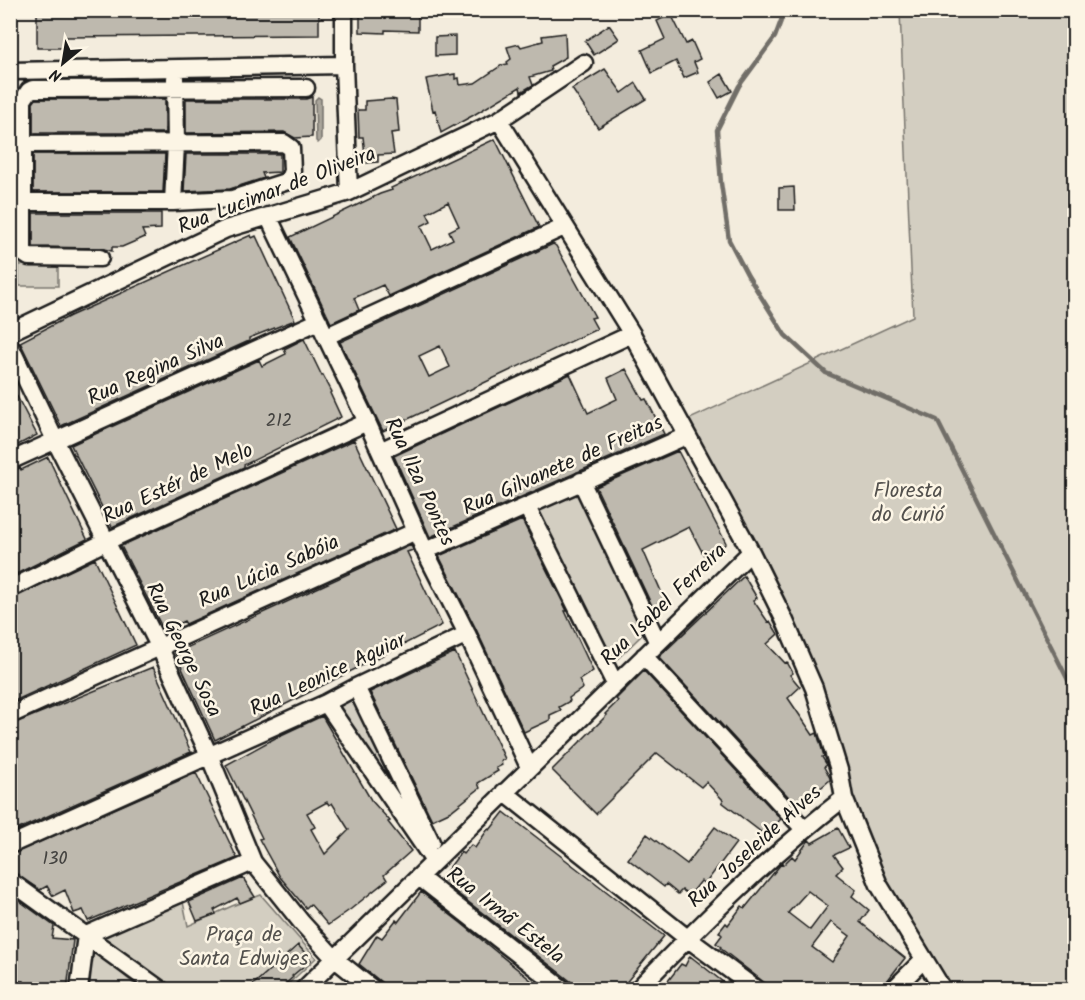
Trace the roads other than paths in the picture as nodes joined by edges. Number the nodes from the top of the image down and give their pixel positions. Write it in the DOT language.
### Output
graph roads {
  1 [pos="344,10"];
  2 [pos="584,63"];
  3 [pos="344,65"];
  4 [pos="175,68"];
  5 [pos="10,71"];
  6 [pos="175,88"];
  7 [pos="306,88"];
  8 [pos="499,120"];
  9 [pos="23,144"];
  10 [pos="176,144"];
  11 [pos="349,192"];
  12 [pos="22,202"];
  13 [pos="173,202"];
  14 [pos="268,216"];
  15 [pos="564,227"];
  16 [pos="100,258"];
  17 [pos="323,328"];
  18 [pos="10,332"];
  19 [pos="632,334"];
  20 [pos="10,346"];
  21 [pos="367,422"];
  22 [pos="686,435"];
  23 [pos="55,440"];
  24 [pos="380,451"];
  25 [pos="10,461"];
  26 [pos="581,481"];
  27 [pos="526,507"];
  28 [pos="416,531"];
  29 [pos="105,542"];
  30 [pos="425,551"];
  31 [pos="751,552"];
  32 [pos="10,589"];
  33 [pos="467,634"];
  34 [pos="658,643"];
  35 [pos="159,646"];
  36 [pos="644,656"];
  37 [pos="615,684"];
  38 [pos="356,687"];
  39 [pos="326,703"];
  40 [pos="10,715"];
  41 [pos="209,755"];
  42 [pos="529,767"];
  43 [pos="504,792"];
  44 [pos="844,798"];
  45 [pos="804,829"];
  46 [pos="10,845"];
  47 [pos="436,858"];
  48 [pos="253,862"];
  49 [pos="419,877"];
  50 [pos="10,881"];
  51 [pos="86,935"];
  52 [pos="687,938"];
  53 [pos="335,959"];
  54 [pos="923,960"];
  55 [pos="79,990"];
  56 [pos="161,990"];
  57 [pos="303,990"];
  58 [pos="374,990"];
  59 [pos="564,990"];
  60 [pos="637,990"];
  61 [pos="757,990"];
  62 [pos="893,990"];
  63 [pos="943,990"];
  1 -- 3 [label="street"];
  2 -- 8 [label="street, Rua Lucimar de Oliveira"];
  3 -- 4 [label="street"];
  3 -- 11 [label="street"];
  4 -- 5 [label="street"];
  4 -- 6 [label="street"];
  6 -- 7 [label="street"];
  6 -- 9 [label="street"];
  6 -- 10 [label="street"];
  8 -- 11 [label="street, Rua Lucimar de Oliveira"];
  8 -- 15 [label="street, Rua Isabel Ferreira"];
  9 -- 10 [label="street"];
  9 -- 12 [label="street"];
  10 -- 13 [label="street"];
  10 -- 13 [label="street"];
  11 -- 14 [label="street, Rua Lucimar de Oliveira"];
  12 -- 13 [label="street"];
  12 -- 16 [label="street"];
  14 -- 17 [label="street, Rua Ilza Pontes"];
  14 -- 18 [label="street, Rua Lucimar de Oliveira"];
  15 -- 17 [label="street, Rua Regina Silva"];
  15 -- 19 [label="street, Rua Isabel Ferreira"];
  17 -- 21 [label="street, Rua Ilza Pontes"];
  17 -- 23 [label="street, Rua Regina Silva"];
  19 -- 22 [label="street, Rua Isabel Ferreira"];
  19 -- 24 [label="street"];
  20 -- 23 [label="street, Rua George Sosa"];
  21 -- 24 [label="street, Rua Ilza Pontes"];
  21 -- 29 [label="street, Rua Estér de Melo"];
  22 -- 26 [label="street, Rua Gilvanete de Freitas"];
  22 -- 31 [label="street, Rua Isabel Ferreira"];
  23 -- 25 [label="street, Rua Regina Silva"];
  23 -- 29 [label="street, Rua George Sosa"];
  24 -- 28 [label="street, Rua Ilza Pontes"];
  26 -- 27 [label="street, Rua Gilvanete de Freitas"];
  26 -- 34 [label="street"];
  27 -- 30 [label="street, Rua Gilvanete de Freitas"];
  27 -- 37 [label="street"];
  28 -- 30 [label="street, Rua Ilza Pontes"];
  28 -- 35 [label="street, Rua Lúcia Sabóia"];
  29 -- 32 [label="street, Rua Estér de Melo"];
  29 -- 35 [label="street, Rua George Sosa"];
  30 -- 33 [label="street, Rua Ilza Pontes"];
  31 -- 34 [label="street, Rua Isabel Ferreira"];
  31 -- 44 [label="street, Rua Joseleide Alves"];
  33 -- 38 [label="street, Rua Leonice Aguiar"];
  33 -- 42 [label="street, Rua Ilza Pontes"];
  34 -- 36 [label="street, Rua Isabel Ferreira"];
  35 -- 40 [label="street, Rua Lúcia Sabóia"];
  35 -- 41 [label="street, Rua George Sosa"];
  36 -- 37 [label="street, Rua Isabel Ferreira"];
  36 -- 45 [label="street"];
  37 -- 42 [label="street, Rua Isabel Ferreira"];
  38 -- 39 [label="street, Rua Leonice Aguiar"];
  38 -- 47 [label="street"];
  39 -- 41 [label="street, Rua Leonice Aguiar"];
  39 -- 47 [label="street"];
  41 -- 46 [label="street, Rua Leonice Aguiar"];
  41 -- 48 [label="street, Rua George Sosa"];
  42 -- 43 [label="street, Rua Isabel Ferreira"];
  43 -- 47 [label="street, Rua Isabel Ferreira"];
  43 -- 52 [label="street"];
  44 -- 45 [label="street, Rua Joseleide Alves"];
  44 -- 54 [label="street"];
  45 -- 52 [label="street, Rua Joseleide Alves"];
  47 -- 49 [label="street, Rua Isabel Ferreira"];
  48 -- 51 [label="street"];
  48 -- 53 [label="street, Rua George Sosa"];
  49 -- 53 [label="street, Rua Isabel Ferreira"];
  49 -- 59 [label="street, Rua Irmã Estela"];
  50 -- 51 [label="street"];
  51 -- 55 [label="street"];
  51 -- 56 [label="street"];
  52 -- 60 [label="street, Rua Joseleide Alves"];
  52 -- 61 [label="street"];
  53 -- 57 [label="street, Rua Isabel Ferreira"];
  53 -- 58 [label="street, Rua George Sosa"];
  54 -- 62 [label="street"];
  54 -- 63 [label="street"];
}
